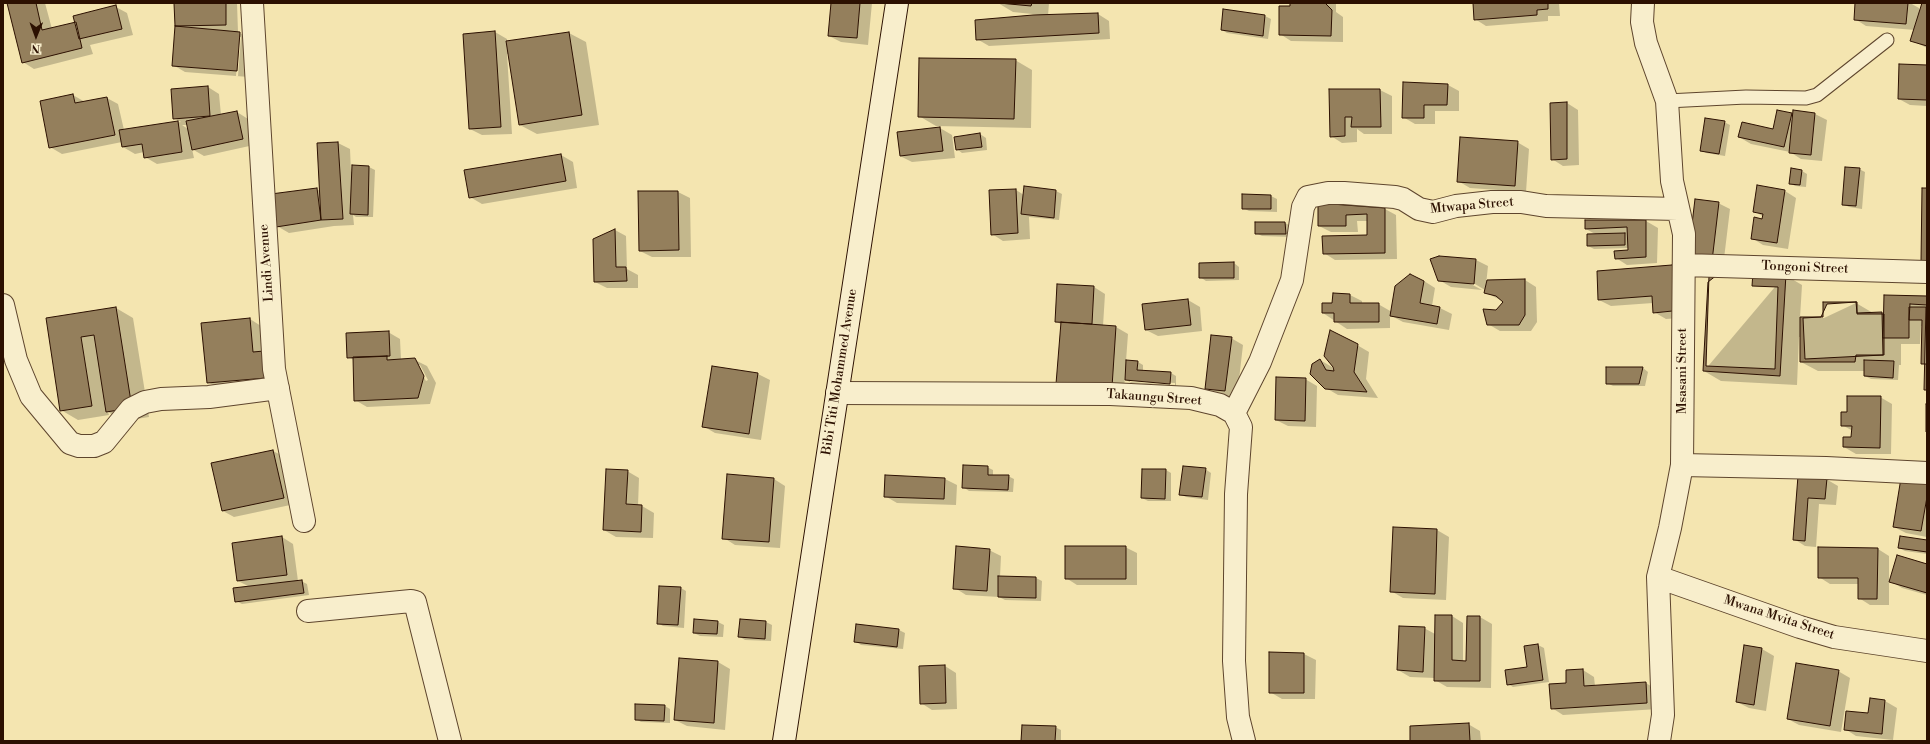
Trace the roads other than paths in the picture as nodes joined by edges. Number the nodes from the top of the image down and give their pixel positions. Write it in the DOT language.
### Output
graph roads {
  1 [pos="252,3"];
  2 [pos="897,3"];
  3 [pos="1644,3"];
  4 [pos="1887,40"];
  5 [pos="1667,101"];
  6 [pos="1678,209"];
  7 [pos="1684,265"];
  8 [pos="1927,272"];
  9 [pos="3,305"];
  10 [pos="278,388"];
  11 [pos="837,393"];
  12 [pos="1234,413"];
  13 [pos="1682,465"];
  14 [pos="1927,473"];
  15 [pos="304,521"];
  16 [pos="1658,578"];
  17 [pos="308,611"];
  18 [pos="1927,651"];
  19 [pos="450,741"];
  20 [pos="784,741"];
  21 [pos="1244,741"];
  22 [pos="1659,741"];
  1 -- 10 [label="street, Lindi Avenue"];
  2 -- 11 [label="street, Bibi Titi Mohammed Avenue"];
  3 -- 5 [label="street, Msasani Street"];
  4 -- 5 [label="lane"];
  5 -- 6 [label="street, Msasani Street"];
  6 -- 7 [label="street, Msasani Street"];
  6 -- 12 [label="street, Mtwapa Street"];
  7 -- 8 [label="street, Tongoni Street"];
  7 -- 13 [label="street, Msasani Street"];
  9 -- 10 [label="street"];
  10 -- 15 [label="street, Lindi Avenue"];
  11 -- 12 [label="street, Takaungu Street"];
  11 -- 20 [label="street, Bibi Titi Mohammed Avenue"];
  12 -- 21 [label="street"];
  13 -- 14 [label="street"];
  13 -- 16 [label="street, Msasani Street"];
  16 -- 18 [label="street, Mwana Mvita Street"];
  16 -- 22 [label="street, Msasani Street"];
  17 -- 19 [label="street"];
}
